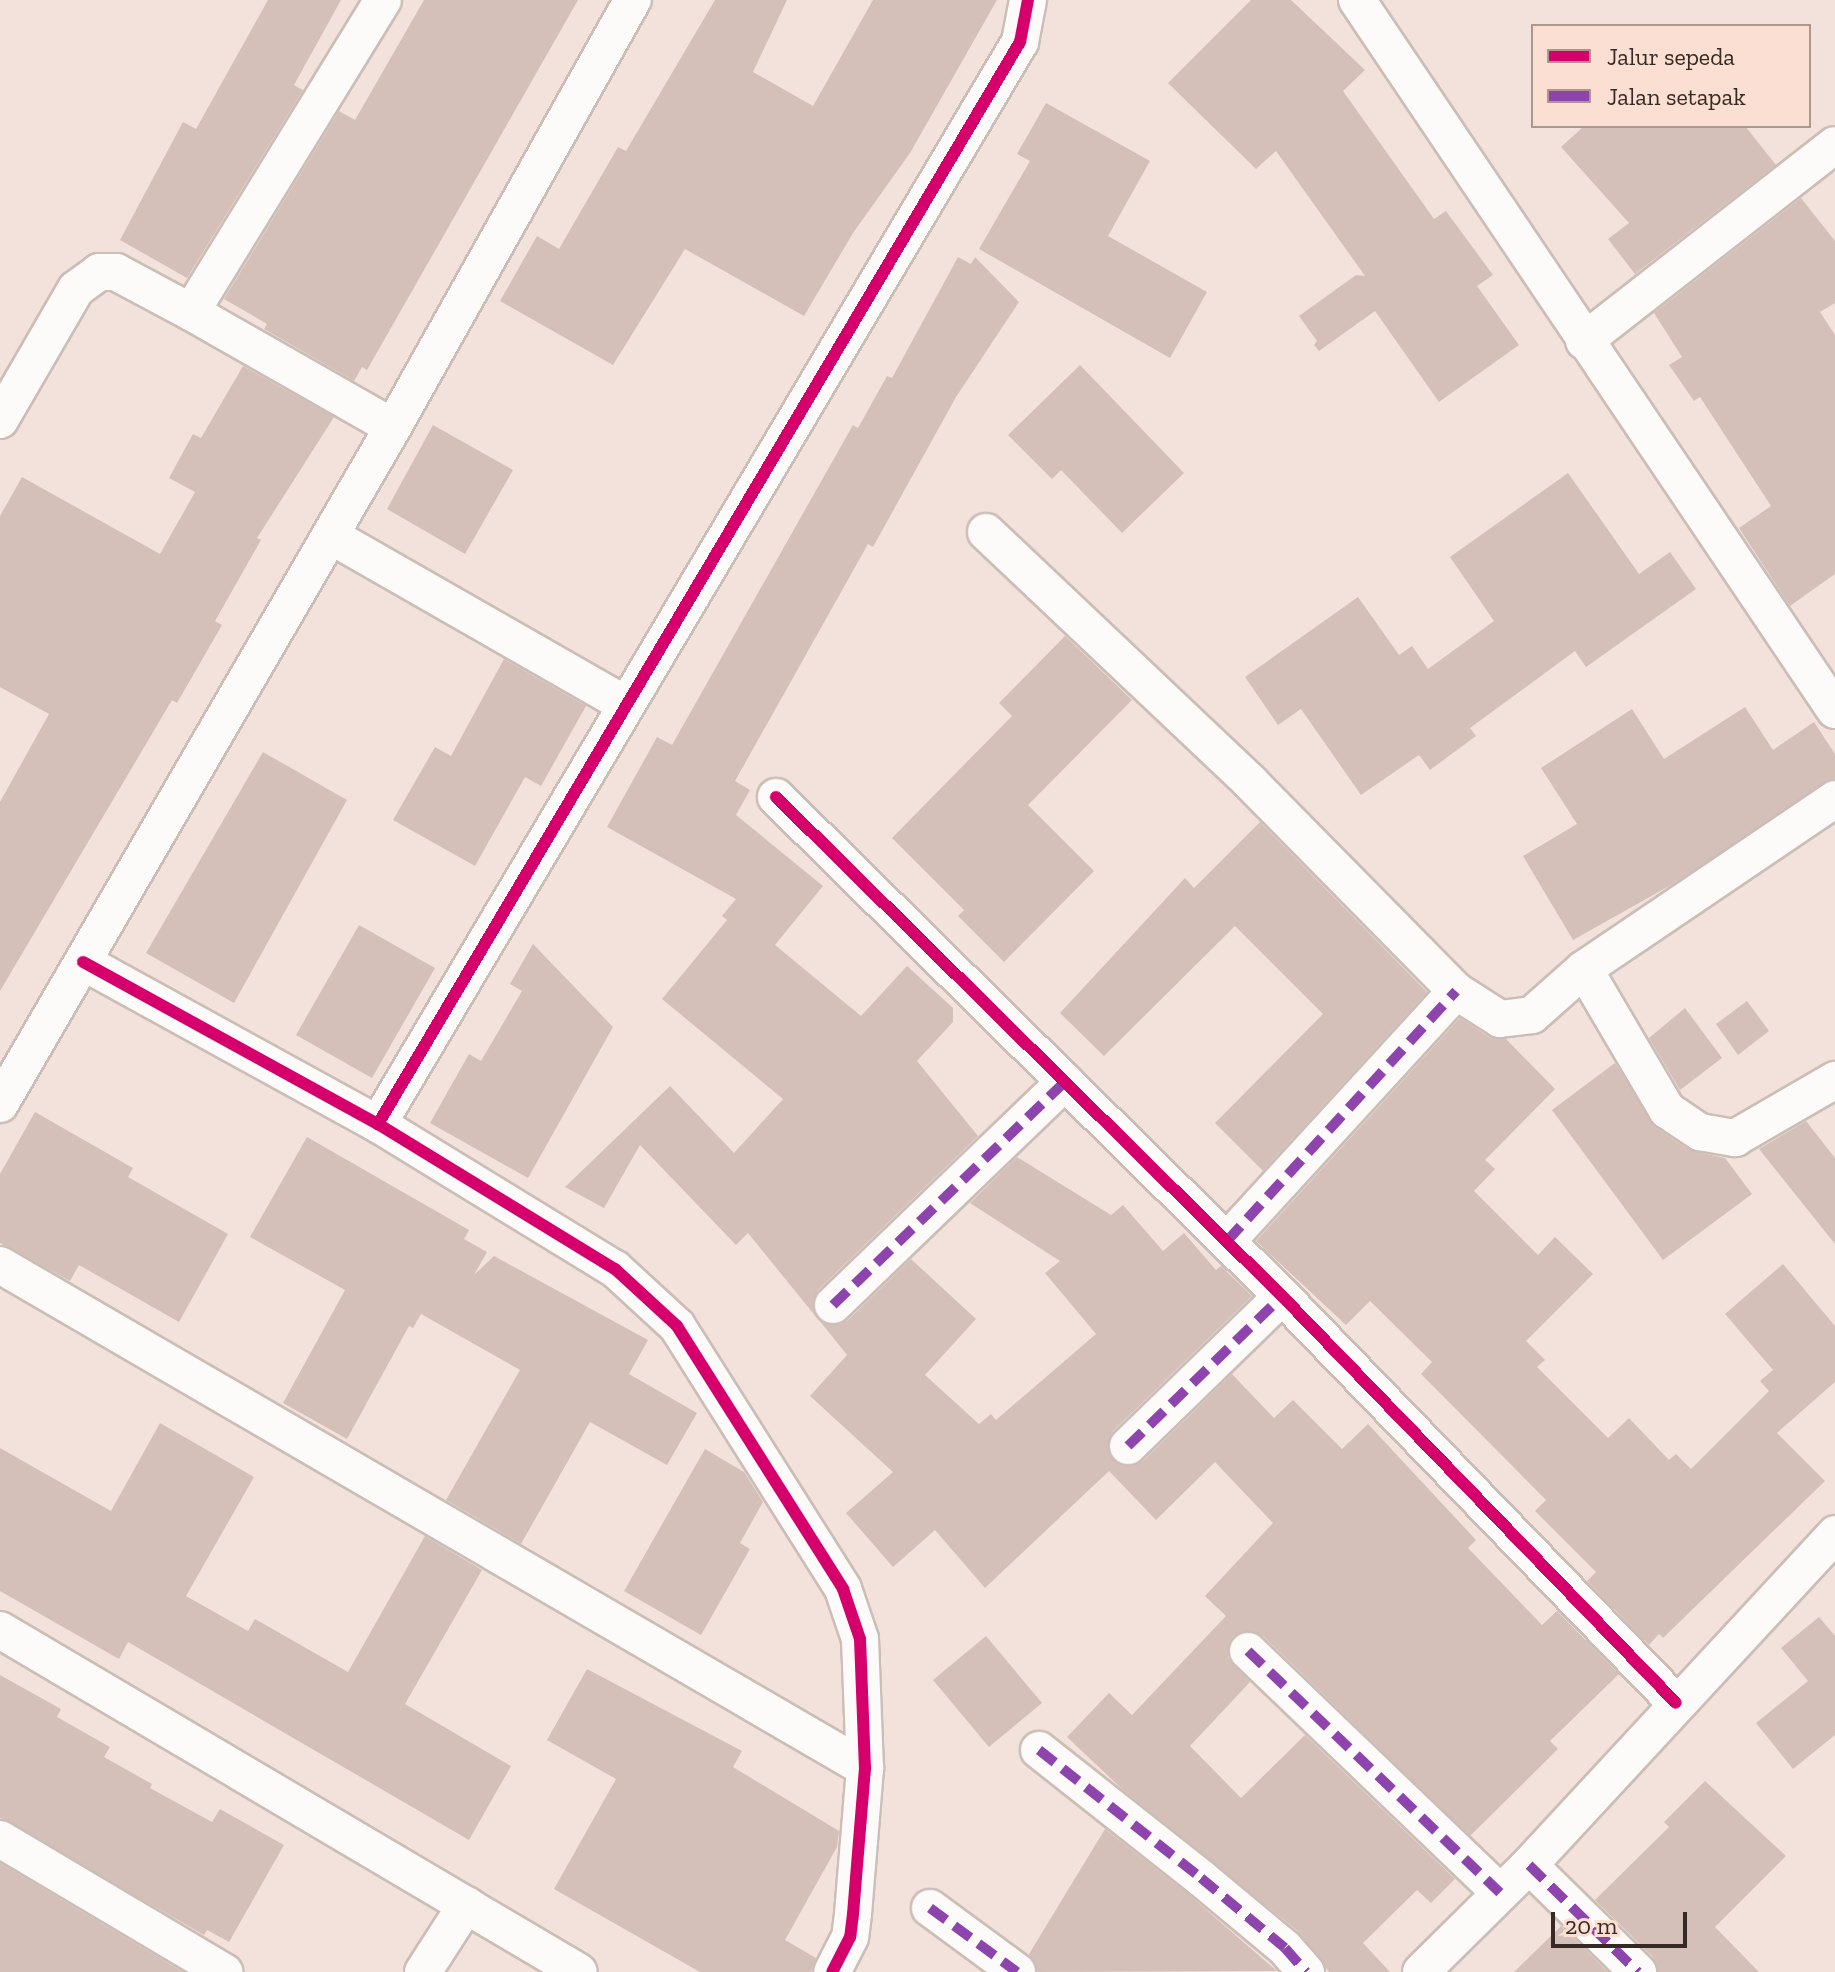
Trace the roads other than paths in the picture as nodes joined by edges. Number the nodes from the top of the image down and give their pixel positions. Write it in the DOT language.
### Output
graph roads {
  1 [pos="383,0"];
  2 [pos="633,0"];
  3 [pos="1028,0"];
  4 [pos="1357,0"];
  5 [pos="1835,145"];
  6 [pos="191,312"];
  7 [pos="1584,341"];
  8 [pos="0,420"];
  9 [pos="393,427"];
  10 [pos="986,532"];
  11 [pos="333,537"];
  12 [pos="625,704"];
  13 [pos="1835,710"];
  14 [pos="776,797"];
  15 [pos="1835,799"];
  16 [pos="83,962"];
  17 [pos="1584,969"];
  18 [pos="1456,991"];
  19 [pos="1835,1080"];
  20 [pos="1065,1082"];
  21 [pos="0,1104"];
  22 [pos="378,1124"];
  23 [pos="1227,1241"];
  24 [pos="0,1265"];
  25 [pos="1282,1296"];
  26 [pos="833,1305"];
  27 [pos="1128,1446"];
  28 [pos="1835,1534"];
  29 [pos="0,1630"];
  30 [pos="1248,1651"];
  31 [pos="1676,1703"];
  32 [pos="1039,1750"];
  33 [pos="865,1768"];
  34 [pos="0,1839"];
  35 [pos="1529,1865"];
  36 [pos="1500,1893"];
  37 [pos="466,1905"];
  38 [pos="930,1908"];
  39 [pos="224,1972"];
  40 [pos="423,1972"];
  41 [pos="579,1972"];
  42 [pos="832,1972"];
  43 [pos="1017,1972"];
  44 [pos="1306,1972"];
  45 [pos="1421,1972"];
  46 [pos="1638,1972"];
  1 -- 6 [label="street"];
  2 -- 9 [label="street"];
  3 -- 12 [label="street"];
  4 -- 7 [label="street"];
  5 -- 7 [label="street"];
  6 -- 8 [label="street"];
  6 -- 9 [label="street"];
  7 -- 13 [label="street"];
  9 -- 11 [label="street"];
  10 -- 18 [label="street"];
  11 -- 12 [label="street"];
  11 -- 16 [label="street"];
  12 -- 22 [label="street"];
  14 -- 20 [label="street"];
  15 -- 17 [label="street"];
  16 -- 21 [label="street"];
  16 -- 22 [label="street"];
  17 -- 18 [label="street"];
  17 -- 19 [label="street"];
  18 -- 23 [label="street"];
  20 -- 23 [label="street"];
  20 -- 26 [label="street"];
  22 -- 33 [label="street"];
  23 -- 25 [label="street"];
  24 -- 33 [label="street"];
  25 -- 27 [label="street"];
  25 -- 31 [label="street"];
  28 -- 31 [label="street"];
  29 -- 37 [label="street"];
  30 -- 36 [label="street"];
  31 -- 35 [label="street"];
  32 -- 44 [label="street"];
  33 -- 42 [label="street"];
  34 -- 39 [label="street"];
  35 -- 36 [label="street"];
  35 -- 46 [label="street"];
  36 -- 45 [label="street"];
  37 -- 40 [label="street"];
  37 -- 41 [label="street"];
  38 -- 43 [label="street"];
}
